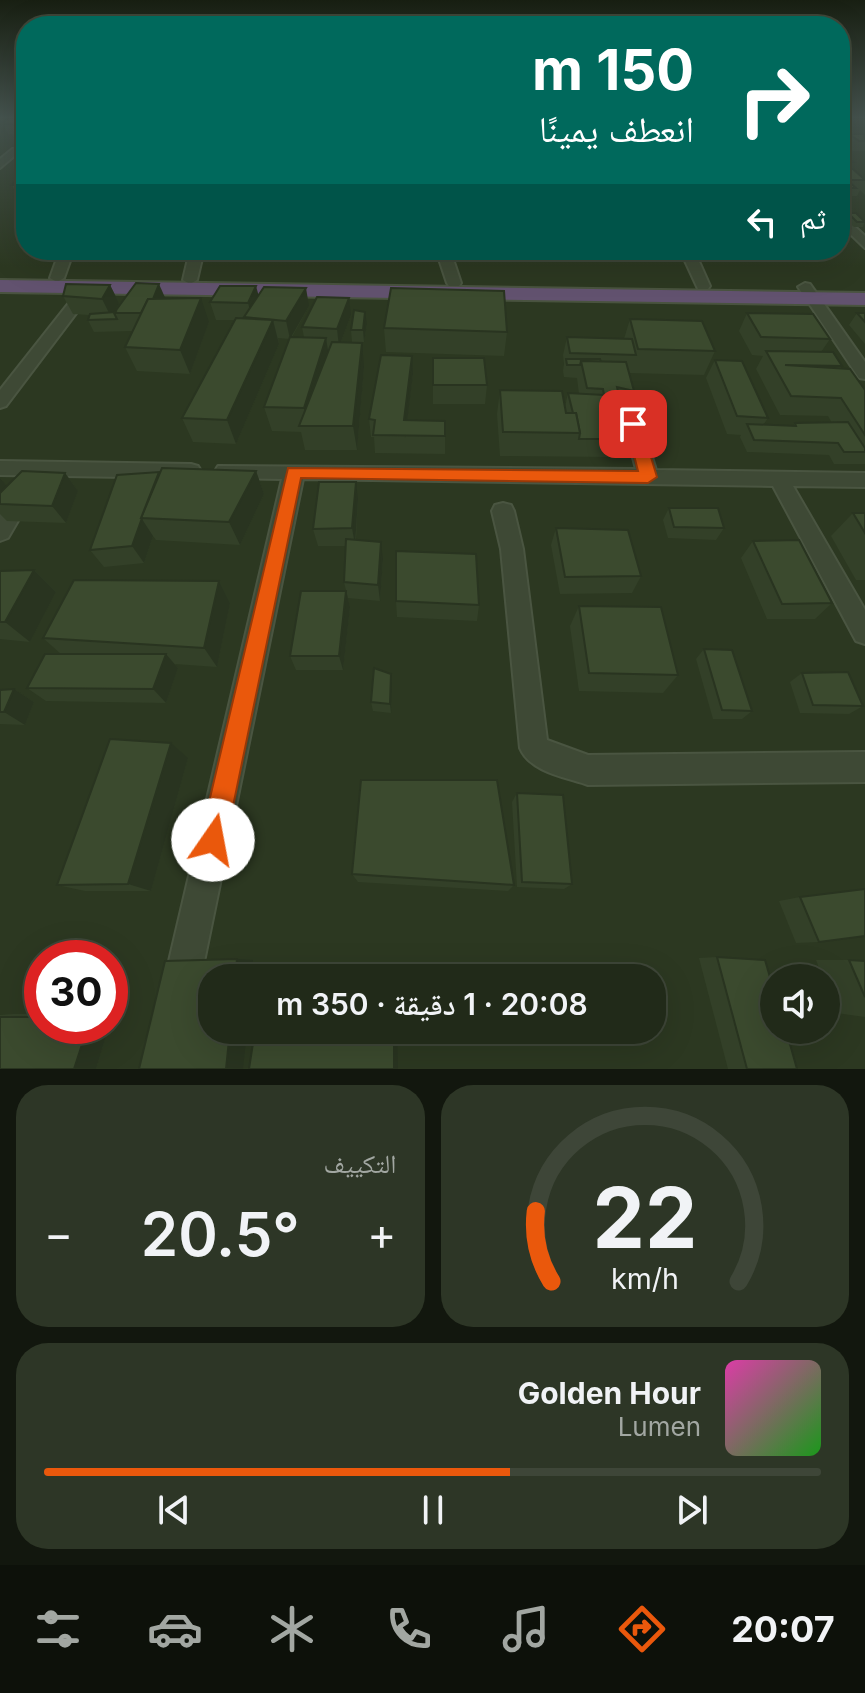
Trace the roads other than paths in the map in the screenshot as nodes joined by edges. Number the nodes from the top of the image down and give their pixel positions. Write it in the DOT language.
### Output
graph roads {
  1 [pos="850,228"];
  2 [pos="865,244"];
  3 [pos="63,260"];
  4 [pos="195,260"];
  5 [pos="446,260"];
  6 [pos="691,260"];
  7 [pos="0,277"];
  8 [pos="57,278"];
  9 [pos="190,280"];
  10 [pos="454,283"];
  11 [pos="0,286"];
  12 [pos="703,286"];
  13 [pos="88,288"];
  14 [pos="865,288"];
  15 [pos="809,293"];
  16 [pos="865,299"];
  17 [pos="865,374"];
  18 [pos="0,402"];
  19 [pos="633,424"];
  20 [pos="0,468"];
  21 [pos="39,469"];
  22 [pos="294,472"];
  23 [pos="648,477"];
  24 [pos="779,479"];
  25 [pos="865,480"];
  26 [pos="503,511"];
  27 [pos="0,532"];
  28 [pos="865,633"];
  29 [pos="865,767"];
  30 [pos="173,1023"];
  1 -- 2 [label="street"];
  3 -- 8 [label="street"];
  4 -- 9 [label="street"];
  5 -- 10 [label="street"];
  6 -- 12 [label="street"];
  7 -- 8 [label="highway"];
  8 -- 9 [label="highway"];
  9 -- 10 [label="highway"];
  10 -- 12 [label="highway"];
  11 -- 13 [label="highway"];
  12 -- 15 [label="highway"];
  13 -- 15 [label="highway"];
  13 -- 18 [label="street"];
  14 -- 15 [label="highway"];
  15 -- 16 [label="highway"];
  15 -- 17 [label="street"];
  19 -- 23 [label="street"];
  20 -- 21 [label="street"];
  21 -- 22 [label="street"];
  21 -- 27 [label="street"];
  22 -- 23 [label="street"];
  22 -- 30 [label="street"];
  23 -- 24 [label="street"];
  24 -- 25 [label="street"];
  24 -- 28 [label="street"];
  26 -- 29 [label="street"];
}
